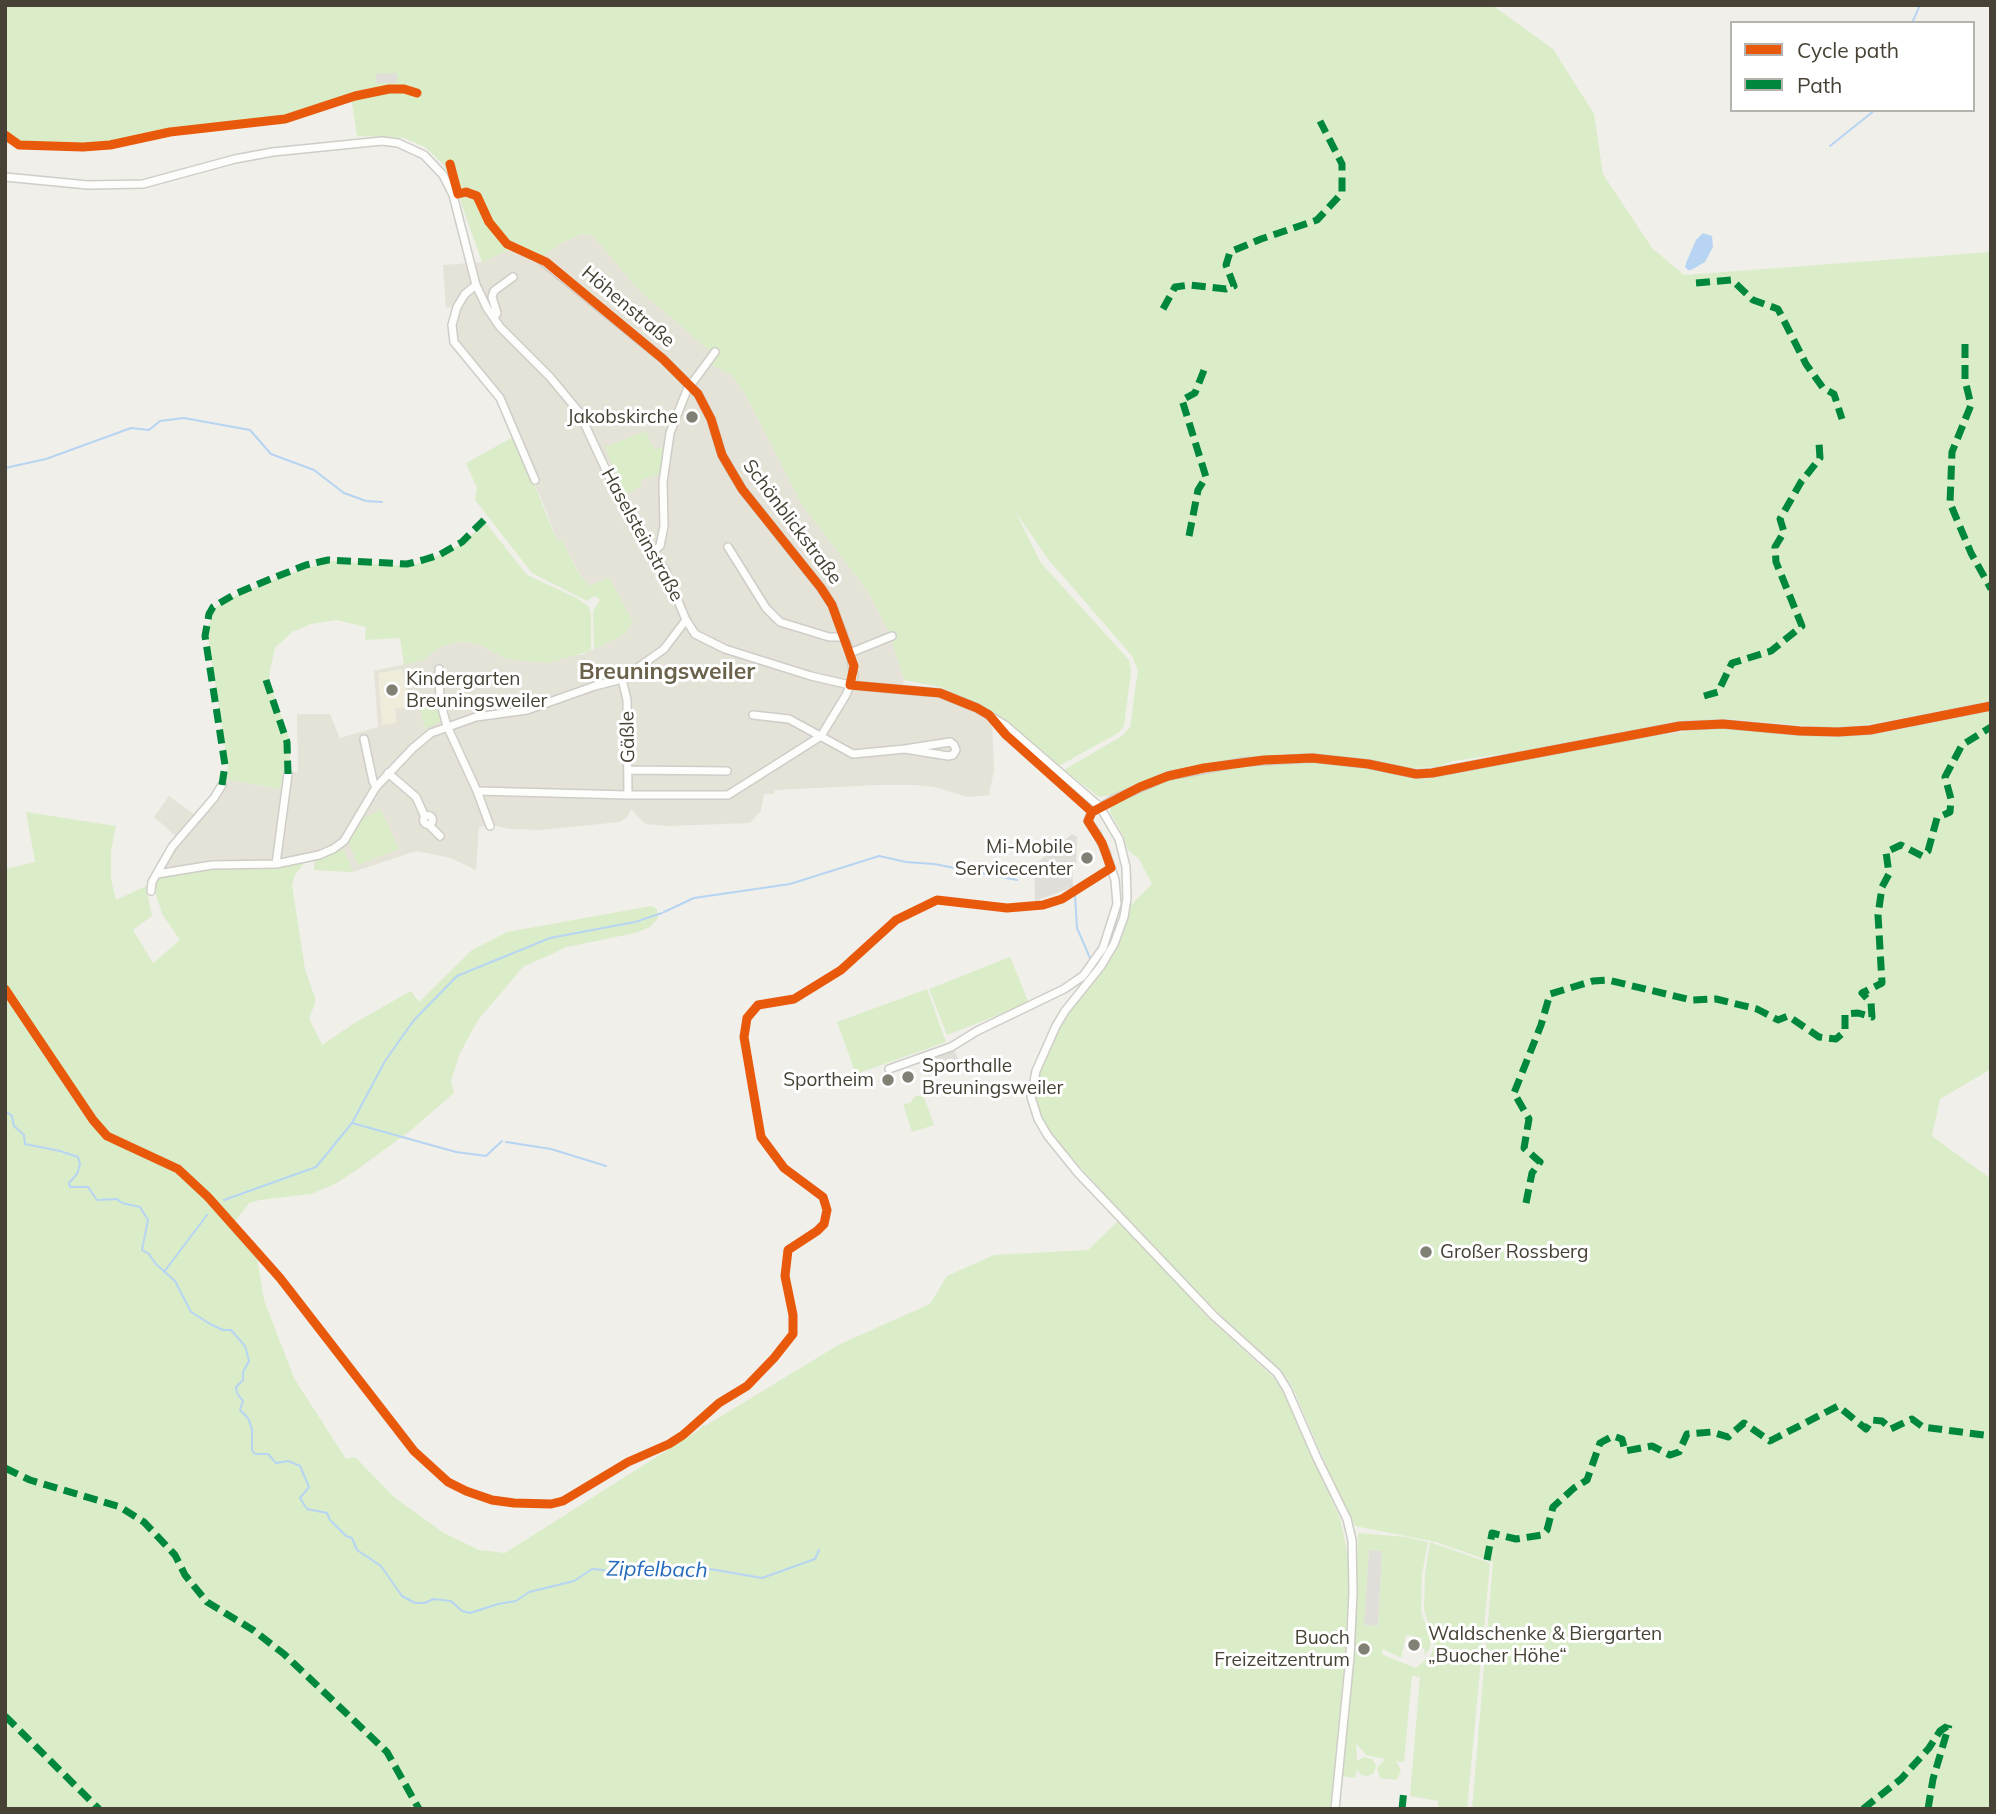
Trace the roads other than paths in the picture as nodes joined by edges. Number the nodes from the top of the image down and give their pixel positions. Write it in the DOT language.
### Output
graph roads {
  1 [pos="5,177"];
  2 [pos="541,260"];
  3 [pos="513,276"];
  4 [pos="476,285"];
  5 [pos="494,318"];
  6 [pos="715,352"];
  7 [pos="690,385"];
  8 [pos="535,480"];
  9 [pos="728,547"];
  10 [pos="653,551"];
  11 [pos="686,620"];
  12 [pos="892,636"];
  13 [pos="843,637"];
  14 [pos="850,653"];
  15 [pos="439,669"];
  16 [pos="622,679"];
  17 [pos="850,685"];
  18 [pos="1991,706"];
  19 [pos="752,715"];
  20 [pos="447,726"];
  21 [pos="821,736"];
  22 [pos="364,738"];
  23 [pos="905,749"];
  24 [pos="629,770"];
  25 [pos="727,771"];
  26 [pos="388,773"];
  27 [pos="288,774"];
  28 [pos="222,785"];
  29 [pos="376,787"];
  30 [pos="477,791"];
  31 [pos="628,795"];
  32 [pos="1100,807"];
  33 [pos="490,826"];
  34 [pos="440,836"];
  35 [pos="276,864"];
  36 [pos="157,874"];
  37 [pos="151,891"];
  38 [pos="889,1069"];
  39 [pos="1335,1809"];
  1 -- 4 [label="street, Haselsteinstraße"];
  2 -- 7 [label="street, Höhenstraße"];
  3 -- 5 [label="street"];
  4 -- 5 [label="street, Haselsteinstraße"];
  4 -- 8 [label="street"];
  5 -- 10 [label="street, Haselsteinstraße"];
  6 -- 7 [label="street"];
  7 -- 10 [label="street"];
  7 -- 13 [label="street, Schönblickstraße"];
  9 -- 13 [label="street"];
  10 -- 11 [label="street, Haselsteinstraße"];
  11 -- 16 [label="street"];
  11 -- 17 [label="street"];
  12 -- 14 [label="street"];
  13 -- 14 [label="street, Schönblickstraße"];
  14 -- 17 [label="street, Schönblickstraße"];
  15 -- 20 [label="street"];
  16 -- 20 [label="street"];
  16 -- 24 [label="street, Gäßle"];
  17 -- 21 [label="street"];
  17 -- 32 [label="street"];
  18 -- 32 [label="street"];
  19 -- 21 [label="street"];
  20 -- 26 [label="street"];
  20 -- 30 [label="street"];
  21 -- 23 [label="street"];
  21 -- 31 [label="street"];
  22 -- 29 [label="street"];
  23 -- 23 [label="street"];
  24 -- 25 [label="street"];
  24 -- 31 [label="street, Gäßle"];
  26 -- 29 [label="street"];
  26 -- 34 [label="street"];
  27 -- 35 [label="street"];
  28 -- 36 [label="street"];
  29 -- 35 [label="street"];
  30 -- 31 [label="street"];
  30 -- 33 [label="street"];
  32 -- 38 [label="street"];
  32 -- 39 [label="street"];
  35 -- 36 [label="street"];
  36 -- 37 [label="street"];
}
